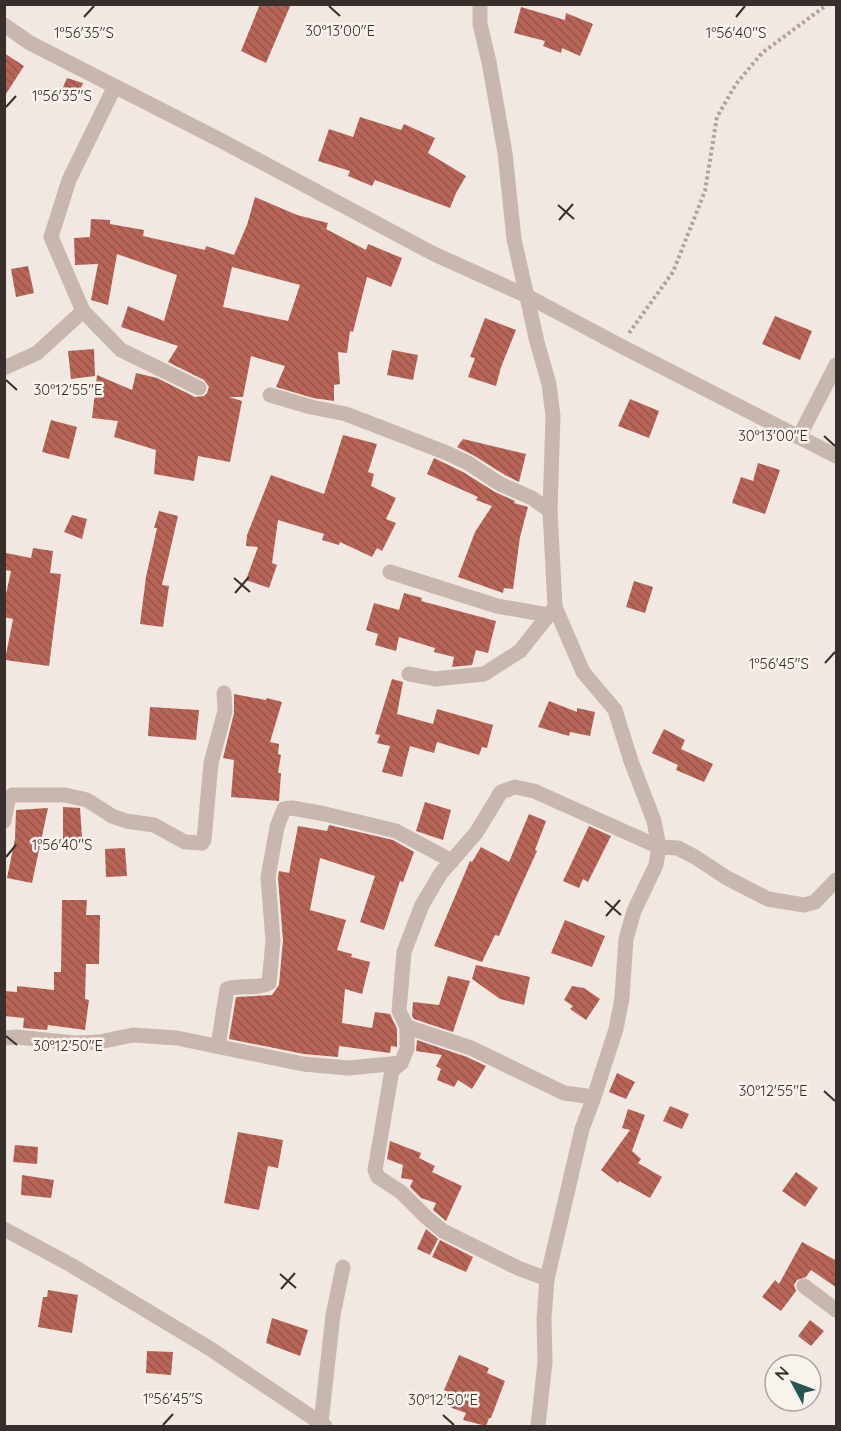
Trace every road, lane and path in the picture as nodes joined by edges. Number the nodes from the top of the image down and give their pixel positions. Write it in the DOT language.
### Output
graph roads {
  1 [pos="480,4"];
  2 [pos="828,4"];
  3 [pos="4,25"];
  4 [pos="114,88"];
  5 [pos="528,296"];
  6 [pos="82,311"];
  7 [pos="619,345"];
  8 [pos="837,365"];
  9 [pos="4,368"];
  10 [pos="199,388"];
  11 [pos="270,395"];
  12 [pos="800,437"];
  13 [pos="837,456"];
  14 [pos="550,511"];
  15 [pos="390,572"];
  16 [pos="551,611"];
  17 [pos="409,674"];
  18 [pos="224,693"];
  19 [pos="4,821"];
  20 [pos="659,847"];
  21 [pos="452,861"];
  22 [pos="837,880"];
  23 [pos="407,1026"];
  24 [pos="4,1038"];
  25 [pos="218,1046"];
  26 [pos="401,1063"];
  27 [pos="594,1097"];
  28 [pos="4,1229"];
  29 [pos="343,1267"];
  30 [pos="547,1279"];
  31 [pos="804,1286"];
  32 [pos="837,1310"];
  33 [pos="323,1425"];
  34 [pos="538,1426"];
  1 -- 5 [label="street"];
  2 -- 7 [label="path"];
  3 -- 4 [label="street"];
  4 -- 5 [label="street"];
  4 -- 6 [label="street"];
  5 -- 7 [label="street"];
  5 -- 14 [label="street"];
  6 -- 9 [label="street"];
  6 -- 10 [label="street"];
  7 -- 12 [label="street"];
  8 -- 12 [label="street"];
  11 -- 14 [label="street"];
  12 -- 13 [label="street"];
  14 -- 16 [label="street"];
  15 -- 16 [label="street"];
  16 -- 17 [label="street"];
  16 -- 20 [label="street"];
  18 -- 19 [label="street"];
  20 -- 21 [label="street"];
  20 -- 22 [label="street"];
  20 -- 27 [label="street"];
  21 -- 23 [label="street"];
  21 -- 25 [label="street"];
  23 -- 26 [label="street"];
  23 -- 27 [label="street"];
  24 -- 25 [label="street"];
  25 -- 26 [label="street"];
  26 -- 30 [label="street"];
  27 -- 30 [label="street"];
  28 -- 33 [label="street"];
  29 -- 33 [label="street"];
  30 -- 34 [label="street"];
  31 -- 32 [label="street"];
}
